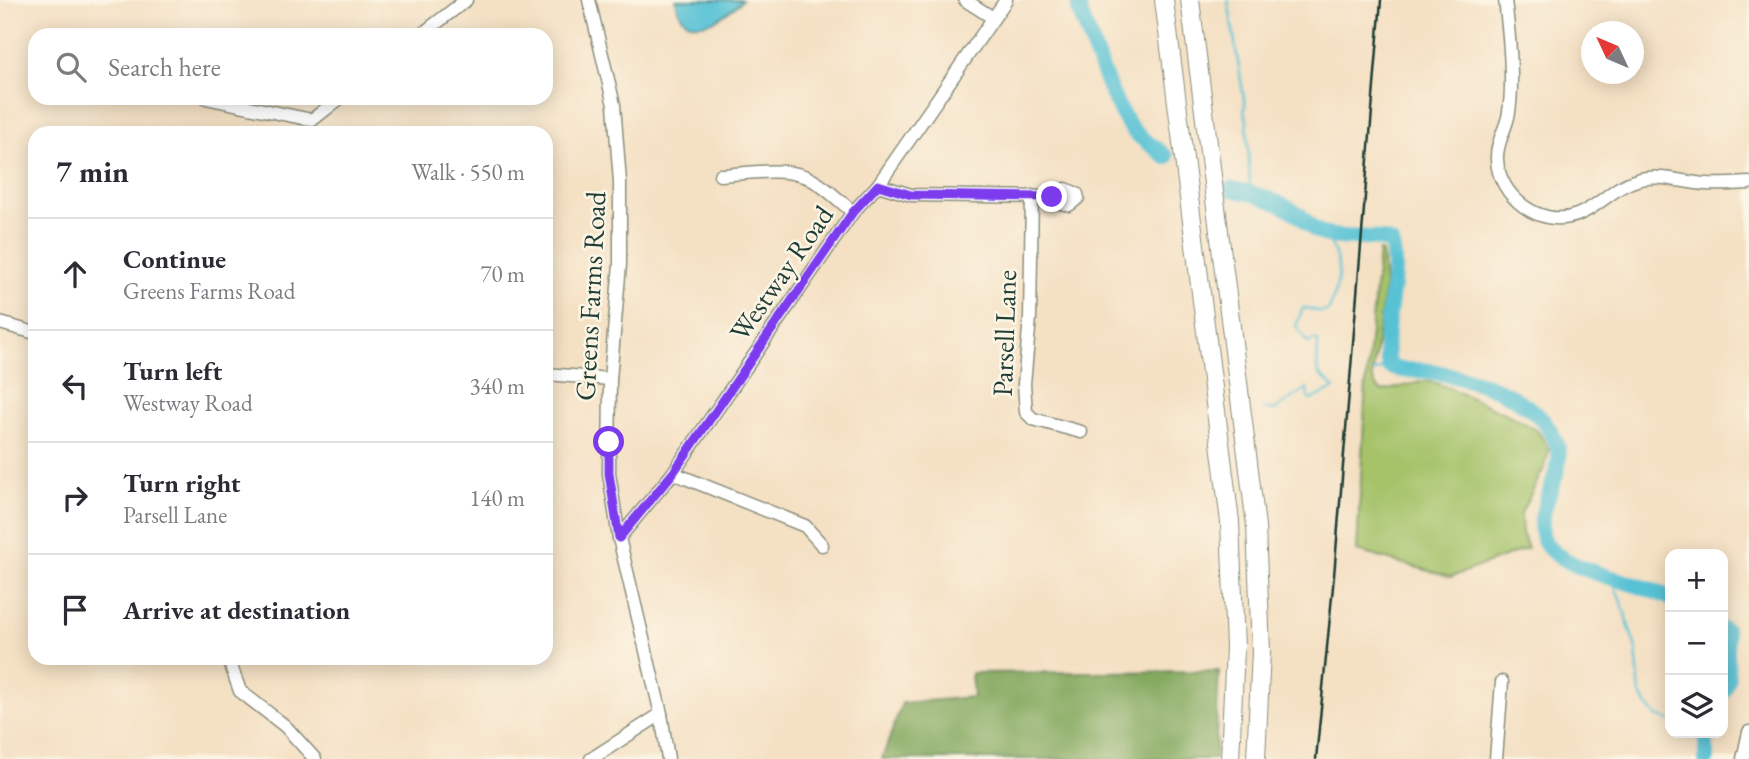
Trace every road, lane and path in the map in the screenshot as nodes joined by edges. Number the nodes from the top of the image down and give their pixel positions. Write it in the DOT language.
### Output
graph roads {
  1 [pos="466,0"];
  2 [pos="589,0"];
  3 [pos="965,0"];
  4 [pos="1006,0"];
  5 [pos="1164,0"];
  6 [pos="1190,0"];
  7 [pos="1505,0"];
  8 [pos="993,18"];
  9 [pos="430,28"];
  10 [pos="240,105"];
  11 [pos="331,105"];
  12 [pos="720,175"];
  13 [pos="1749,183"];
  14 [pos="878,185"];
  15 [pos="1032,196"];
  16 [pos="1052,197"];
  17 [pos="853,212"];
  18 [pos="0,323"];
  19 [pos="28,331"];
  20 [pos="553,375"];
  21 [pos="610,379"];
  22 [pos="1081,432"];
  23 [pos="673,473"];
  24 [pos="619,538"];
  25 [pos="822,545"];
  26 [pos="232,666"];
  27 [pos="1502,682"];
  28 [pos="661,714"];
  29 [pos="1749,732"];
  30 [pos="315,759"];
  31 [pos="591,759"];
  32 [pos="668,759"];
  33 [pos="1230,759"];
  34 [pos="1256,759"];
  35 [pos="1496,759"];
  36 [pos="1743,759"];
  1 -- 9 [label="street"];
  2 -- 21 [label="street, Greens Farms Road"];
  3 -- 8 [label="street"];
  4 -- 8 [label="street, Westway Road"];
  5 -- 33 [label="highway"];
  6 -- 34 [label="highway"];
  7 -- 13 [label="street"];
  8 -- 14 [label="street, Westway Road"];
  10 -- 11 [label="street"];
  12 -- 17 [label="street"];
  14 -- 15 [label="street"];
  14 -- 17 [label="street, Westway Road"];
  15 -- 16 [label="street"];
  15 -- 22 [label="street, Parsell Lane"];
  17 -- 23 [label="street, Westway Road"];
  18 -- 19 [label="street"];
  20 -- 21 [label="street"];
  21 -- 24 [label="street, Greens Farms Road"];
  23 -- 24 [label="street, Westway Road"];
  23 -- 25 [label="street"];
  24 -- 28 [label="street, Greens Farms Road"];
  26 -- 30 [label="street"];
  27 -- 35 [label="street"];
  28 -- 31 [label="street"];
  28 -- 32 [label="street, Greens Farms Road"];
  29 -- 36 [label="street"];
}
